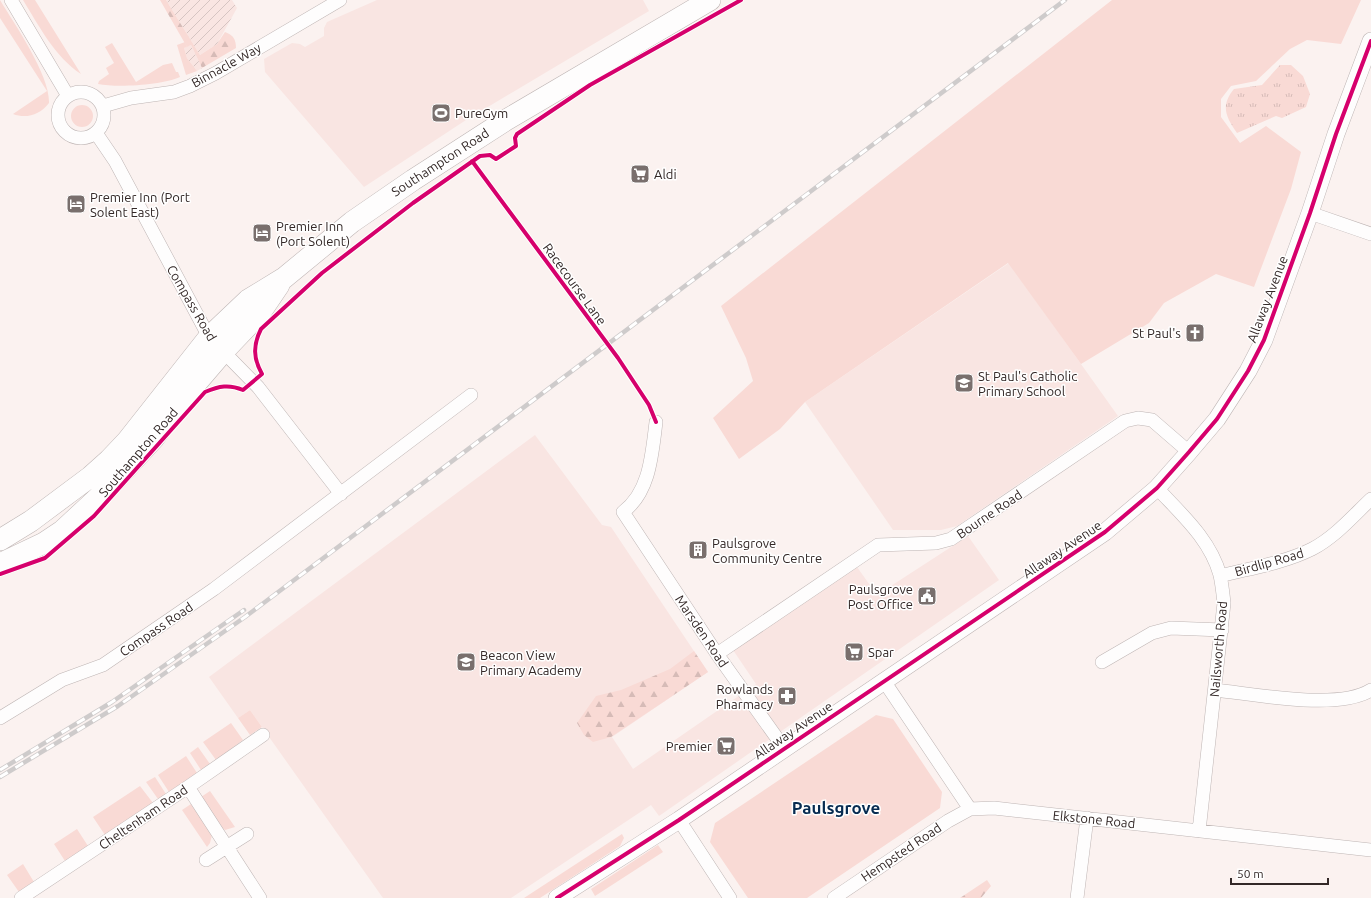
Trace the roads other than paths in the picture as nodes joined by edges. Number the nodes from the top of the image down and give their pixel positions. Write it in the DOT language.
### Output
graph roads {
  1 [pos="11,0"];
  2 [pos="340,0"];
  3 [pos="710,0"];
  4 [pos="1371,41"];
  5 [pos="68,96"];
  6 [pos="103,106"];
  7 [pos="96,133"];
  8 [pos="1310,213"];
  9 [pos="1371,234"];
  10 [pos="284,278"];
  11 [pos="209,337"];
  12 [pos="223,352"];
  13 [pos="471,395"];
  14 [pos="656,422"];
  15 [pos="1189,452"];
  16 [pos="1157,488"];
  17 [pos="341,494"];
  18 [pos="1371,499"];
  19 [pos="0,540"];
  20 [pos="0,564"];
  21 [pos="1220,576"];
  22 [pos="1222,630"];
  23 [pos="717,654"];
  24 [pos="1102,662"];
  25 [pos="884,681"];
  26 [pos="1215,690"];
  27 [pos="1371,690"];
  28 [pos="0,718"];
  29 [pos="263,734"];
  30 [pos="784,748"];
  31 [pos="188,787"];
  32 [pos="970,809"];
  33 [pos="1087,818"];
  34 [pos="679,820"];
  35 [pos="1199,831"];
  36 [pos="247,834"];
  37 [pos="227,847"];
  38 [pos="1371,850"];
  39 [pos="206,860"];
  40 [pos="22,898"];
  41 [pos="260,898"];
  42 [pos="557,898"];
  43 [pos="730,898"];
  44 [pos="834,898"];
  45 [pos="1077,898"];
  1 -- 5 [label="street"];
  2 -- 6 [label="street, Binnacle Way"];
  3 -- 10 [label="main road, Southampton Road"];
  4 -- 8 [label="street, Allaway Avenue"];
  5 -- 6 [label="street"];
  5 -- 7 [label="street"];
  6 -- 7 [label="street"];
  7 -- 11 [label="street, Compass Road"];
  8 -- 9 [label="street"];
  8 -- 15 [label="street, Allaway Avenue"];
  10 -- 11 [label="main road, Southampton Road"];
  10 -- 12 [label="main road, Southampton Road"];
  11 -- 12 [label="street, Compass Road"];
  11 -- 19 [label="main road, Southampton Road"];
  12 -- 17 [label="street, Compass Road"];
  12 -- 20 [label="main road, Southampton Road"];
  13 -- 17 [label="street, Compass Road"];
  14 -- 23 [label="street, Marsden Road"];
  15 -- 16 [label="street, Allaway Avenue"];
  15 -- 23 [label="street, Bourne Road"];
  16 -- 21 [label="street, Nailsworth Road"];
  16 -- 25 [label="street, Allaway Avenue"];
  17 -- 28 [label="street, Compass Road"];
  18 -- 21 [label="street, Birdlip Road"];
  21 -- 22 [label="street, Nailsworth Road"];
  22 -- 24 [label="street"];
  22 -- 26 [label="street, Nailsworth Road"];
  23 -- 30 [label="street, Marsden Road"];
  25 -- 30 [label="street, Allaway Avenue"];
  25 -- 32 [label="street"];
  26 -- 27 [label="street"];
  26 -- 35 [label="street, Nailsworth Road"];
  29 -- 31 [label="street, Cheltenham Road"];
  30 -- 34 [label="street, Allaway Avenue"];
  31 -- 37 [label="street"];
  31 -- 40 [label="street, Cheltenham Road"];
  32 -- 33 [label="street, Elkstone Road"];
  32 -- 44 [label="street, Hempsted Road"];
  33 -- 35 [label="street, Elkstone Road"];
  33 -- 45 [label="street"];
  34 -- 42 [label="street, Allaway Avenue"];
  34 -- 43 [label="street"];
  35 -- 38 [label="street, Elkstone Road"];
  36 -- 37 [label="street"];
  37 -- 39 [label="street"];
  37 -- 41 [label="street"];
}
